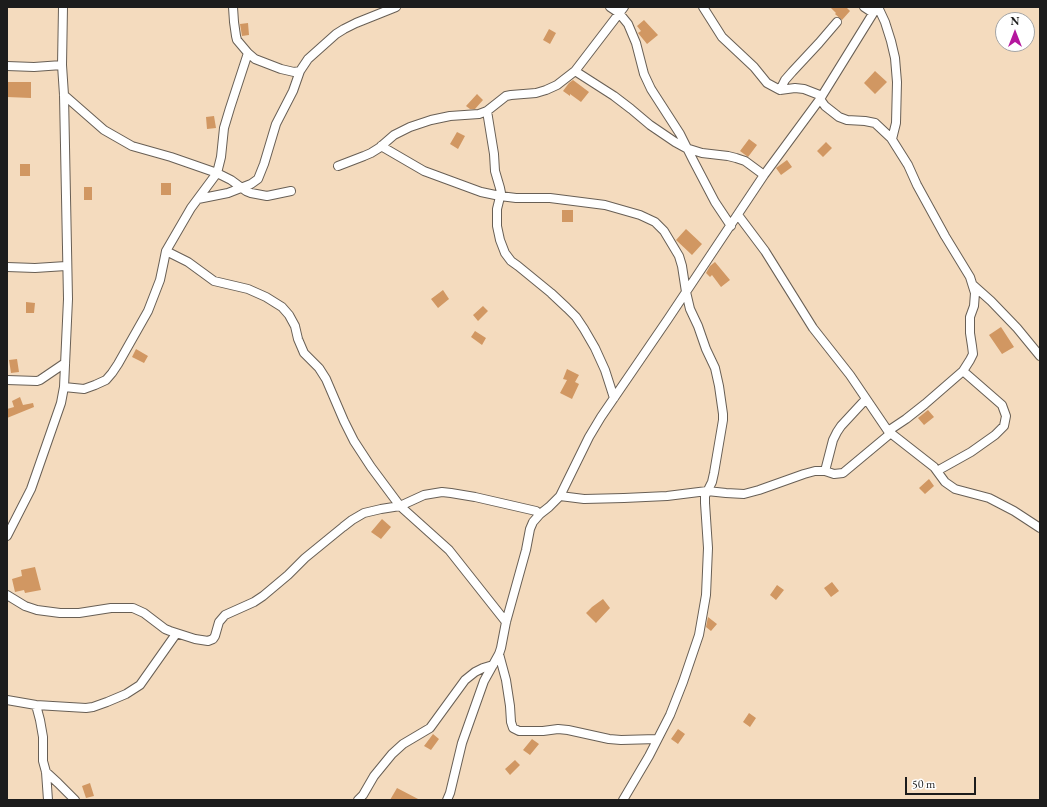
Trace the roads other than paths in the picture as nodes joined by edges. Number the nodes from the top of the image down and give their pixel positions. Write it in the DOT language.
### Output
graph roads {
  1 [pos="63,7"];
  2 [pos="233,7"];
  3 [pos="396,7"];
  4 [pos="610,7"];
  5 [pos="703,7"];
  6 [pos="864,7"];
  7 [pos="876,9"];
  8 [pos="622,10"];
  9 [pos="837,22"];
  10 [pos="248,53"];
  11 [pos="62,65"];
  12 [pos="7,66"];
  13 [pos="575,71"];
  14 [pos="300,72"];
  15 [pos="780,90"];
  16 [pos="64,95"];
  17 [pos="821,98"];
  18 [pos="487,111"];
  19 [pos="892,139"];
  20 [pos="381,146"];
  21 [pos="686,148"];
  22 [pos="338,166"];
  23 [pos="217,173"];
  24 [pos="764,175"];
  25 [pos="240,188"];
  26 [pos="291,191"];
  27 [pos="500,196"];
  28 [pos="198,199"];
  29 [pos="738,215"];
  30 [pos="730,226"];
  31 [pos="166,251"];
  32 [pos="66,266"];
  33 [pos="7,267"];
  34 [pos="973,284"];
  35 [pos="686,292"];
  36 [pos="1040,356"];
  37 [pos="65,363"];
  38 [pos="963,371"];
  39 [pos="7,380"];
  40 [pos="64,387"];
  41 [pos="614,398"];
  42 [pos="866,399"];
  43 [pos="890,432"];
  44 [pos="825,471"];
  45 [pos="937,471"];
  46 [pos="707,491"];
  47 [pos="560,496"];
  48 [pos="400,506"];
  49 [pos="540,514"];
  50 [pos="1040,528"];
  51 [pos="7,536"];
  52 [pos="7,595"];
  53 [pos="506,622"];
  54 [pos="176,634"];
  55 [pos="499,654"];
  56 [pos="493,665"];
  57 [pos="7,700"];
  58 [pos="36,705"];
  59 [pos="657,739"];
  60 [pos="46,772"];
  61 [pos="48,800"];
  62 [pos="75,800"];
  63 [pos="358,800"];
  64 [pos="446,800"];
  65 [pos="623,800"];
  1 -- 11 [label="street"];
  2 -- 10 [label="street"];
  3 -- 14 [label="street"];
  4 -- 8 [label="street"];
  5 -- 15 [label="street"];
  6 -- 7 [label="street"];
  7 -- 17 [label="street"];
  7 -- 19 [label="street"];
  8 -- 13 [label="street"];
  8 -- 21 [label="street"];
  9 -- 15 [label="street"];
  10 -- 14 [label="street"];
  10 -- 23 [label="street"];
  11 -- 12 [label="street"];
  11 -- 16 [label="street"];
  13 -- 18 [label="street"];
  13 -- 21 [label="street"];
  14 -- 25 [label="street"];
  15 -- 17 [label="street"];
  16 -- 23 [label="street"];
  16 -- 32 [label="street"];
  17 -- 19 [label="street"];
  17 -- 24 [label="street"];
  18 -- 20 [label="street"];
  18 -- 27 [label="street"];
  19 -- 34 [label="street"];
  20 -- 22 [label="street"];
  20 -- 27 [label="street"];
  21 -- 24 [label="street"];
  21 -- 30 [label="street"];
  23 -- 25 [label="street"];
  23 -- 28 [label="street"];
  24 -- 29 [label="street"];
  25 -- 26 [label="street"];
  25 -- 28 [label="street"];
  27 -- 35 [label="street"];
  27 -- 41 [label="street"];
  28 -- 31 [label="street"];
  29 -- 30 [label="street"];
  29 -- 42 [label="street"];
  30 -- 35 [label="street"];
  31 -- 40 [label="street"];
  31 -- 48 [label="street"];
  32 -- 33 [label="street"];
  32 -- 37 [label="street"];
  34 -- 36 [label="street"];
  34 -- 38 [label="street"];
  35 -- 41 [label="street"];
  35 -- 46 [label="street"];
  37 -- 39 [label="street"];
  37 -- 40 [label="street"];
  38 -- 43 [label="street"];
  38 -- 45 [label="street"];
  40 -- 51 [label="street"];
  41 -- 47 [label="street"];
  42 -- 43 [label="street"];
  42 -- 44 [label="street"];
  43 -- 44 [label="street"];
  43 -- 45 [label="street"];
  44 -- 46 [label="street"];
  45 -- 50 [label="street"];
  46 -- 47 [label="street"];
  46 -- 59 [label="street"];
  47 -- 49 [label="street"];
  48 -- 49 [label="street"];
  48 -- 53 [label="street"];
  48 -- 54 [label="street"];
  49 -- 53 [label="street"];
  52 -- 54 [label="street"];
  53 -- 55 [label="street"];
  54 -- 58 [label="street"];
  55 -- 56 [label="street"];
  55 -- 59 [label="street"];
  56 -- 63 [label="street"];
  56 -- 64 [label="street"];
  57 -- 58 [label="street"];
  58 -- 60 [label="street"];
  59 -- 65 [label="street"];
  60 -- 61 [label="street"];
  60 -- 62 [label="street"];
}
